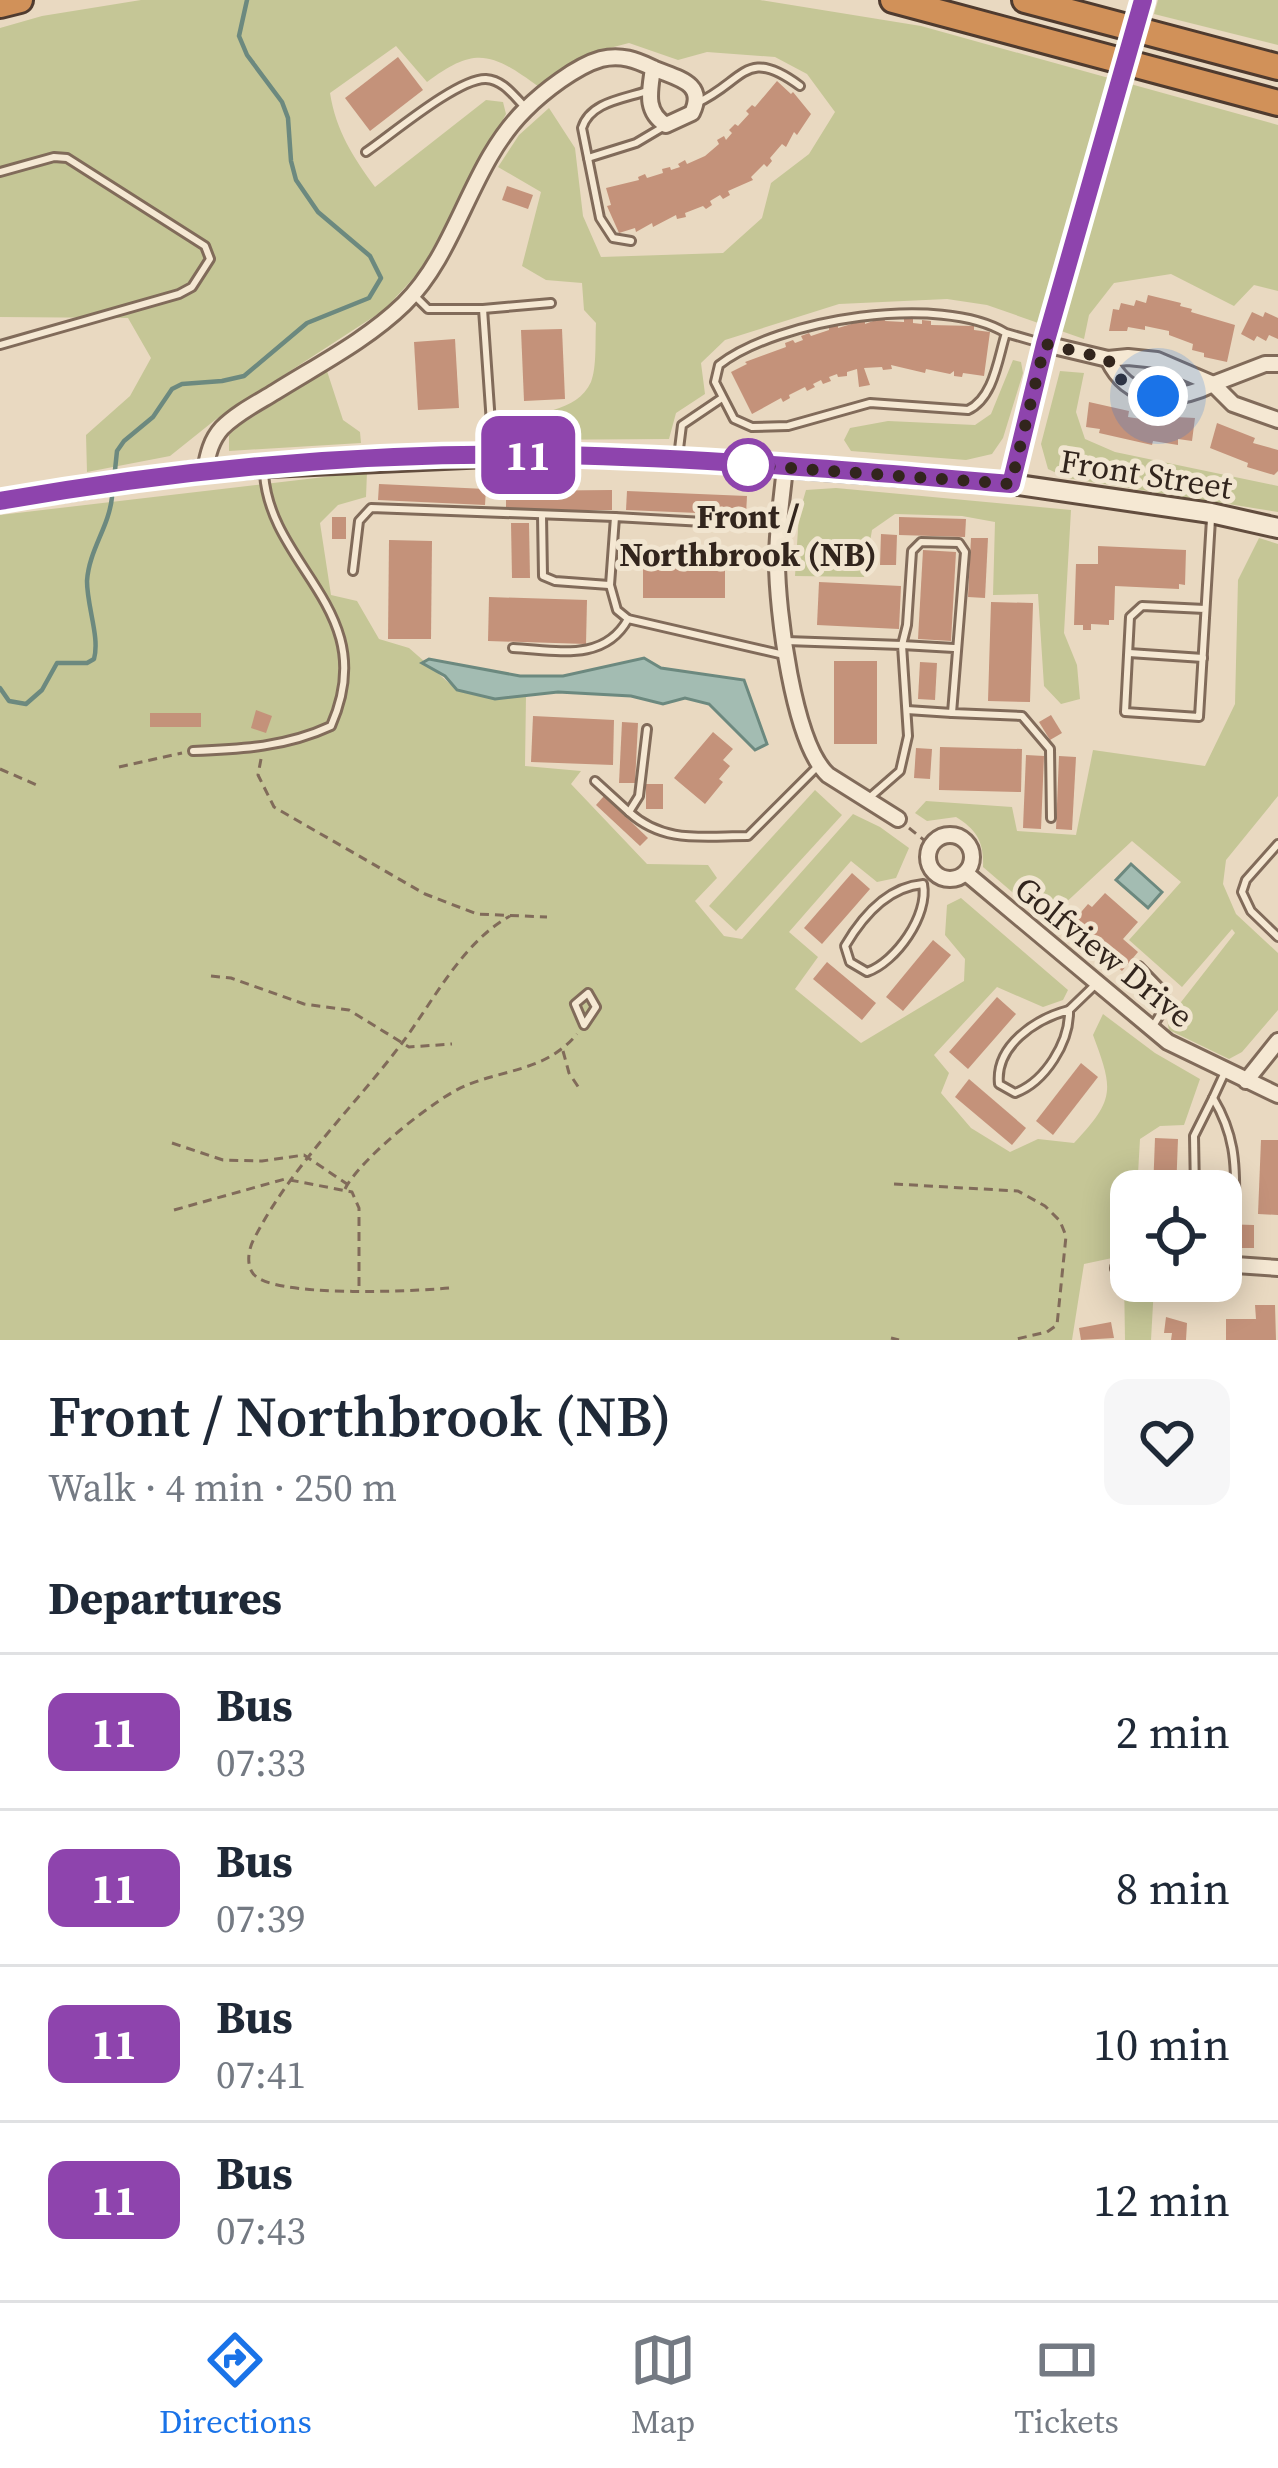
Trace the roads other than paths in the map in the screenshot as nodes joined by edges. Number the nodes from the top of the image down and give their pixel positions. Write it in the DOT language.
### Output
graph roads {
  1 [pos="20,0"];
  2 [pos="893,0"];
  3 [pos="1025,0"];
  4 [pos="0,5"];
  5 [pos="653,68"];
  6 [pos="1278,68"];
  7 [pos="800,86"];
  8 [pos="1119,88"];
  9 [pos="650,89"];
  10 [pos="697,103"];
  11 [pos="1278,103"];
  12 [pos="526,109"];
  13 [pos="666,125"];
  14 [pos="365,152"];
  15 [pos="586,159"];
  16 [pos="0,172"];
  17 [pos="631,242"];
  18 [pos="412,294"];
  19 [pos="551,304"];
  20 [pos="483,309"];
  21 [pos="1006,333"];
  22 [pos="1045,344"];
  23 [pos="0,345"];
  24 [pos="1108,359"];
  25 [pos="1278,364"];
  26 [pos="1213,383"];
  27 [pos="722,398"];
  28 [pos="1278,420"];
  29 [pos="493,455"];
  30 [pos="677,459"];
  31 [pos="264,466"];
  32 [pos="784,467"];
  33 [pos="205,470"];
  34 [pos="1011,484"];
  35 [pos="0,501"];
  36 [pos="1211,513"];
  37 [pos="542,515"];
  38 [pos="615,517"];
  39 [pos="739,524"];
  40 [pos="1278,527"];
  41 [pos="353,571"];
  42 [pos="610,585"];
  43 [pos="1204,610"];
  44 [pos="628,619"];
  45 [pos="902,645"];
  46 [pos="513,648"];
  47 [pos="955,648"];
  48 [pos="786,649"];
  49 [pos="1128,652"];
  50 [pos="1203,658"];
  51 [pos="906,710"];
  52 [pos="952,713"];
  53 [pos="647,729"];
  54 [pos="193,751"];
  55 [pos="818,766"];
  56 [pos="595,781"];
  57 [pos="869,799"];
  58 [pos="629,812"];
  59 [pos="1051,818"];
  60 [pos="898,819"];
  61 [pos="1278,844"];
  62 [pos="966,873"];
  63 [pos="928,878"];
  64 [pos="1278,937"];
  65 [pos="1138,966"];
  66 [pos="1096,984"];
  67 [pos="1069,1010"];
  68 [pos="584,1025"];
  69 [pos="1150,1029"];
  70 [pos="1278,1042"];
  71 [pos="1226,1072"];
  72 [pos="1246,1081"];
  73 [pos="1278,1095"];
  74 [pos="1213,1098"];
  75 [pos="1195,1170"];
  76 [pos="1235,1170"];
  77 [pos="1242,1265"];
  78 [pos="1278,1268"];
  1 -- 4 [label="highway"];
  2 -- 11 [label="highway"];
  3 -- 6 [label="highway"];
  5 -- 9 [label="street"];
  5 -- 10 [label="street"];
  5 -- 12 [label="street"];
  7 -- 10 [label="lane"];
  8 -- 22 [label="street"];
  9 -- 13 [label="street"];
  9 -- 15 [label="lane"];
  10 -- 13 [label="street"];
  12 -- 14 [label="lane"];
  12 -- 18 [label="street"];
  13 -- 15 [label="lane"];
  15 -- 17 [label="lane"];
  16 -- 23 [label="lane"];
  18 -- 20 [label="lane"];
  18 -- 33 [label="street"];
  19 -- 20 [label="lane"];
  20 -- 29 [label="lane"];
  21 -- 22 [label="lane"];
  21 -- 27 [label="lane"];
  21 -- 27 [label="lane"];
  22 -- 24 [label="street"];
  22 -- 34 [label="street"];
  24 -- 26 [label="street"];
  24 -- 26 [label="street"];
  25 -- 26 [label="street"];
  26 -- 28 [label="street"];
  27 -- 30 [label="lane"];
  29 -- 30 [label="main road, Front Street"];
  29 -- 31 [label="main road, Front Street"];
  30 -- 32 [label="main road, Front Street"];
  31 -- 33 [label="main road, Front Street"];
  31 -- 54 [label="lane"];
  32 -- 34 [label="main road, Front Street"];
  32 -- 48 [label="street"];
  33 -- 35 [label="main road, Front Street"];
  34 -- 36 [label="main road, Front Street"];
  36 -- 40 [label="main road, Front Street"];
  36 -- 43 [label="lane"];
  37 -- 38 [label="lane"];
  37 -- 41 [label="lane"];
  37 -- 42 [label="lane"];
  38 -- 39 [label="lane"];
  38 -- 42 [label="lane"];
  42 -- 44 [label="lane"];
  43 -- 49 [label="lane"];
  43 -- 50 [label="lane"];
  44 -- 46 [label="lane"];
  44 -- 48 [label="lane"];
  45 -- 47 [label="lane"];
  45 -- 47 [label="lane"];
  45 -- 48 [label="lane"];
  45 -- 51 [label="lane"];
  47 -- 52 [label="lane"];
  48 -- 55 [label="street"];
  49 -- 50 [label="lane"];
  49 -- 50 [label="lane"];
  51 -- 52 [label="lane"];
  51 -- 57 [label="lane"];
  52 -- 59 [label="lane"];
  53 -- 58 [label="lane"];
  55 -- 57 [label="street"];
  55 -- 58 [label="lane"];
  56 -- 58 [label="lane"];
  57 -- 60 [label="street"];
  61 -- 64 [label="lane"];
  62 -- 63 [label="street, Golfview Drive"];
  62 -- 63 [label="street, Golfview Drive"];
  62 -- 66 [label="street, Golfview Drive"];
  63 -- 63 [label="lane"];
  65 -- 69 [label="lane"];
  66 -- 67 [label="lane"];
  66 -- 69 [label="street, Golfview Drive"];
  67 -- 67 [label="lane"];
  68 -- 68 [label="lane"];
  69 -- 71 [label="street, Golfview Drive"];
  70 -- 72 [label="street"];
  71 -- 72 [label="street, Golfview Drive"];
  71 -- 74 [label="lane"];
  72 -- 73 [label="street, Golfview Drive"];
  74 -- 75 [label="lane"];
  74 -- 76 [label="lane"];
  77 -- 78 [label="street"];
}
